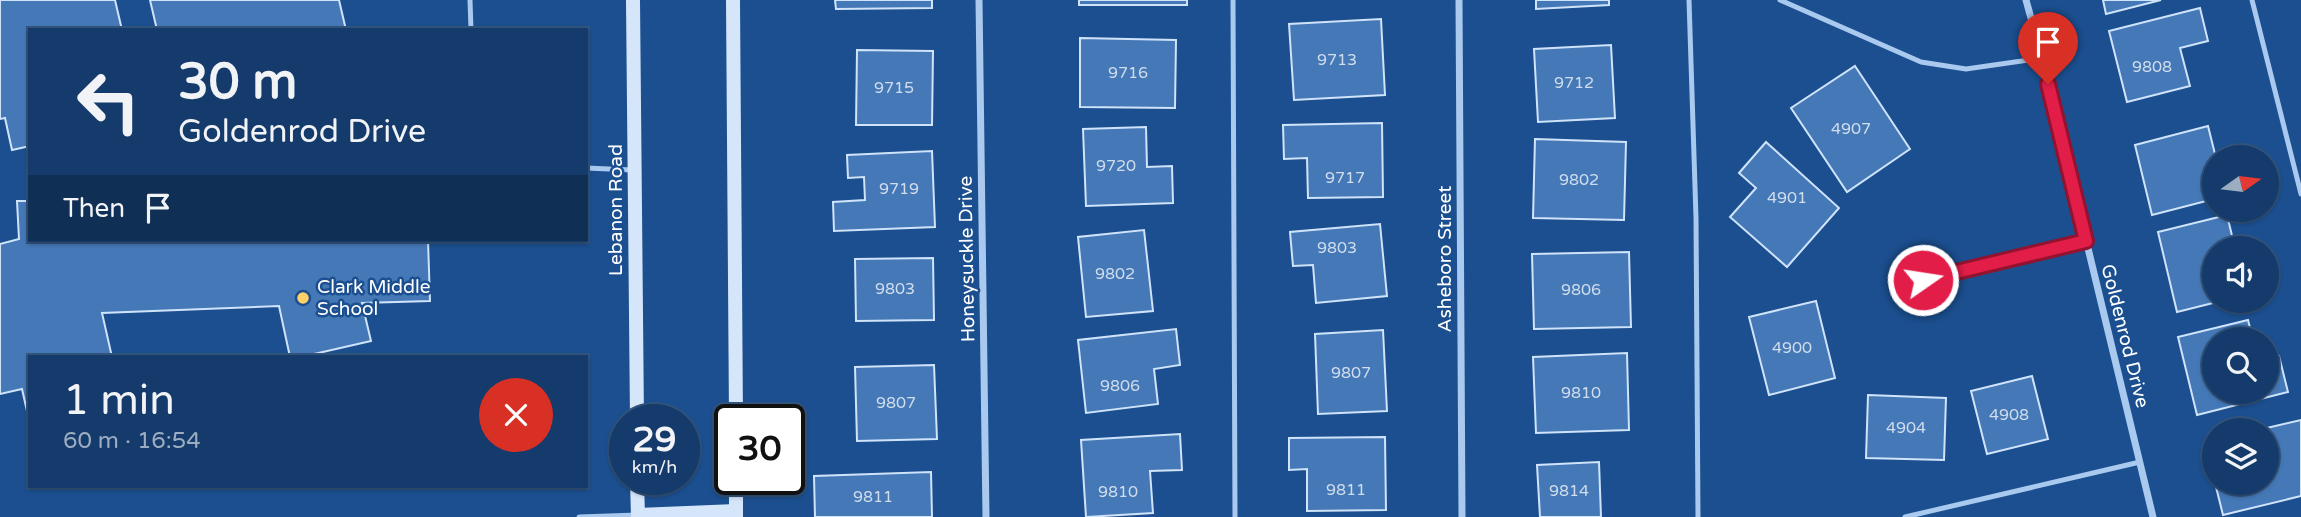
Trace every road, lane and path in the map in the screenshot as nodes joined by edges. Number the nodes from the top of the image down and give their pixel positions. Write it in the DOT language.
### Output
graph roads {
  1 [pos="470,0"];
  2 [pos="634,0"];
  3 [pos="733,0"];
  4 [pos="979,0"];
  5 [pos="1233,0"];
  6 [pos="1460,0"];
  7 [pos="1689,0"];
  8 [pos="1780,0"];
  9 [pos="2025,0"];
  10 [pos="2252,0"];
  11 [pos="471,28"];
  12 [pos="2042,58"];
  13 [pos="588,168"];
  14 [pos="635,170"];
  15 [pos="2301,194"];
  16 [pos="2086,241"];
  17 [pos="1923,280"];
  18 [pos="637,404"];
  19 [pos="736,404"];
  20 [pos="2140,462"];
  21 [pos="637,495"];
  22 [pos="736,495"];
  23 [pos="736,514"];
  24 [pos="638,516"];
  25 [pos="579,517"];
  26 [pos="986,517"];
  27 [pos="1235,517"];
  28 [pos="1462,517"];
  29 [pos="1698,517"];
  30 [pos="1905,517"];
  31 [pos="2153,517"];
  1 -- 11 [label="lane"];
  2 -- 14 [label="main road, Lebanon Road"];
  3 -- 19 [label="main road"];
  4 -- 26 [label="street, Honeysuckle Drive"];
  5 -- 27 [label="lane"];
  6 -- 28 [label="street, Asheboro Street"];
  7 -- 29 [label="lane"];
  8 -- 12 [label="lane"];
  9 -- 12 [label="street, Goldenrod Drive"];
  10 -- 15 [label="lane"];
  12 -- 16 [label="street, Goldenrod Drive"];
  13 -- 14 [label="lane"];
  14 -- 18 [label="main road, Lebanon Road"];
  16 -- 17 [label="street"];
  16 -- 20 [label="street, Goldenrod Drive"];
  20 -- 30 [label="lane"];
  20 -- 31 [label="street, Goldenrod Drive"];
  21 -- 24 [label="main road"];
  22 -- 23 [label="main road"];
  23 -- 24 [label="main road"];
  24 -- 25 [label="lane"];
}
